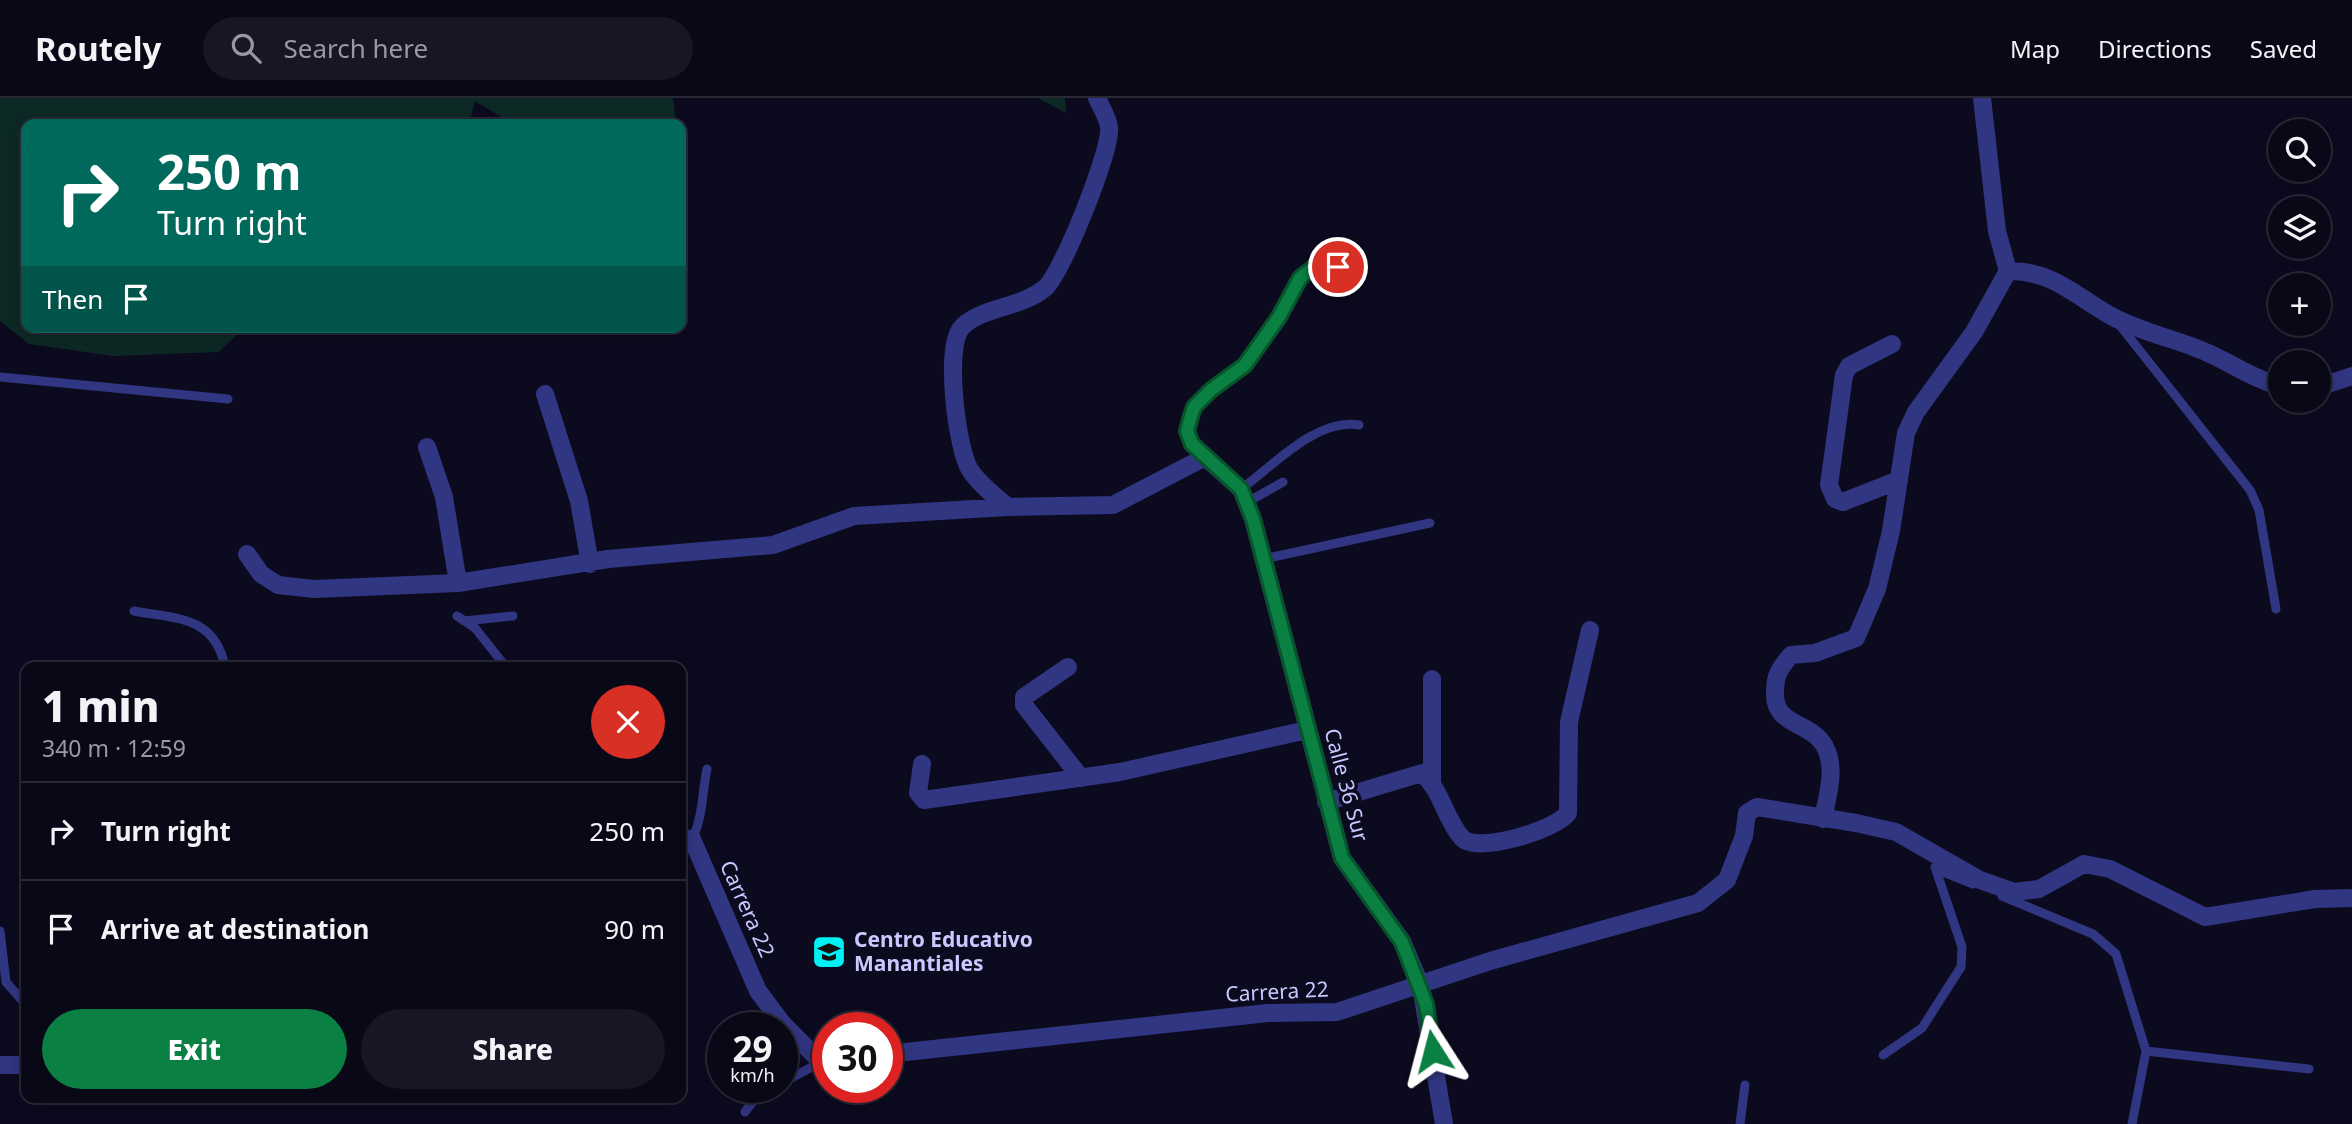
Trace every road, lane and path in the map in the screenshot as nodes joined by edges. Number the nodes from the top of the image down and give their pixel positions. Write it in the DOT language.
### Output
graph roads {
  1 [pos="1097,98"];
  2 [pos="1982,98"];
  3 [pos="1338,267"];
  4 [pos="2008,271"];
  5 [pos="2112,316"];
  6 [pos="1892,344"];
  7 [pos="2352,376"];
  8 [pos="0,377"];
  9 [pos="2268,383"];
  10 [pos="2331,383"];
  11 [pos="545,394"];
  12 [pos="228,398"];
  13 [pos="1359,425"];
  14 [pos="427,447"];
  15 [pos="1205,457"];
  16 [pos="1899,480"];
  17 [pos="1283,482"];
  18 [pos="1243,496"];
  19 [pos="1008,507"];
  20 [pos="1430,523"];
  21 [pos="247,554"];
  22 [pos="1264,559"];
  23 [pos="590,564"];
  24 [pos="458,583"];
  25 [pos="2276,609"];
  26 [pos="134,611"];
  27 [pos="513,616"];
  28 [pos="1590,630"];
  29 [pos="224,662"];
  30 [pos="502,662"];
  31 [pos="1068,667"];
  32 [pos="1432,679"];
  33 [pos="1307,730"];
  34 [pos="922,764"];
  35 [pos="707,769"];
  36 [pos="1081,778"];
  37 [pos="1432,782"];
  38 [pos="1326,802"];
  39 [pos="1823,819"];
  40 [pos="686,838"];
  41 [pos="1930,852"];
  42 [pos="1936,869"];
  43 [pos="2352,898"];
  44 [pos="0,932"];
  45 [pos="1421,986"];
  46 [pos="21,1000"];
  47 [pos="812,1050"];
  48 [pos="2146,1051"];
  49 [pos="903,1052"];
  50 [pos="1883,1055"];
  51 [pos="0,1065"];
  52 [pos="21,1065"];
  53 [pos="2309,1069"];
  54 [pos="1745,1086"];
  55 [pos="752,1103"];
  56 [pos="745,1112"];
  57 [pos="1444,1124"];
  58 [pos="1740,1124"];
  59 [pos="2132,1124"];
  1 -- 19 [label="street"];
  2 -- 4 [label="street"];
  3 -- 15 [label="lane"];
  4 -- 5 [label="street"];
  4 -- 16 [label="street"];
  5 -- 9 [label="street"];
  5 -- 25 [label="lane"];
  6 -- 16 [label="street"];
  7 -- 10 [label="street"];
  8 -- 12 [label="lane"];
  11 -- 23 [label="street"];
  13 -- 18 [label="lane"];
  14 -- 24 [label="street"];
  15 -- 18 [label="street"];
  15 -- 19 [label="street"];
  16 -- 39 [label="street"];
  17 -- 18 [label="lane"];
  18 -- 22 [label="street, Calle 36 Sur"];
  19 -- 23 [label="street"];
  20 -- 22 [label="lane"];
  21 -- 24 [label="street"];
  22 -- 33 [label="street, Calle 36 Sur"];
  23 -- 24 [label="street"];
  26 -- 29 [label="lane"];
  27 -- 30 [label="lane"];
  28 -- 37 [label="street"];
  31 -- 36 [label="street"];
  32 -- 37 [label="street"];
  33 -- 36 [label="street"];
  33 -- 38 [label="street, Calle 36 Sur"];
  34 -- 36 [label="street"];
  35 -- 40 [label="lane"];
  37 -- 38 [label="street"];
  38 -- 45 [label="street, Calle 36 Sur"];
  39 -- 41 [label="street"];
  39 -- 45 [label="street, Carrera 22"];
  40 -- 47 [label="street, Carrera 22"];
  41 -- 42 [label="lane"];
  41 -- 43 [label="street"];
  42 -- 48 [label="lane"];
  42 -- 50 [label="lane"];
  44 -- 46 [label="lane"];
  45 -- 49 [label="street, Carrera 22"];
  45 -- 57 [label="street, Calle 36 Sur"];
  48 -- 53 [label="lane"];
  48 -- 59 [label="lane"];
  51 -- 52 [label="street"];
  54 -- 58 [label="lane"];
  55 -- 56 [label="lane"];
}
